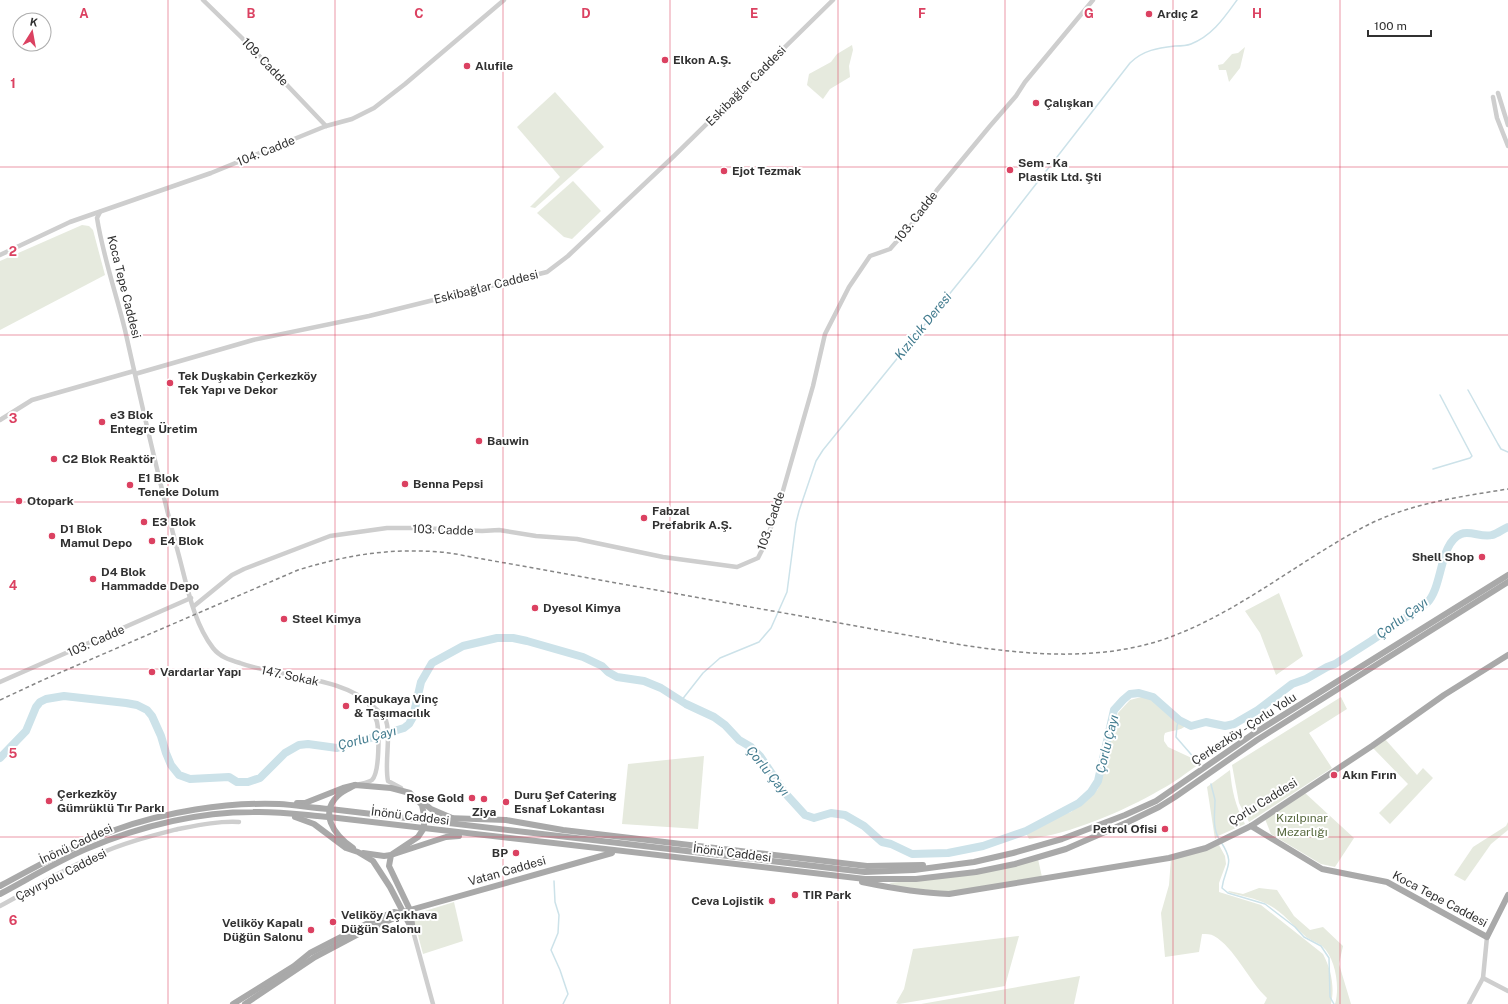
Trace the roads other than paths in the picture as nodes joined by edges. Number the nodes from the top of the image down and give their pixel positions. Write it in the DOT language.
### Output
graph roads {
  1 [pos="203,0"];
  2 [pos="504,0"];
  3 [pos="833,0"];
  4 [pos="1093,0"];
  5 [pos="1498,92"];
  6 [pos="1493,97"];
  7 [pos="1508,125"];
  8 [pos="326,126"];
  9 [pos="1508,146"];
  10 [pos="100,212"];
  11 [pos="0,255"];
  12 [pos="134,371"];
  13 [pos="0,420"];
  14 [pos="1508,574"];
  15 [pos="1508,582"];
  16 [pos="191,598"];
  17 [pos="194,606"];
  18 [pos="1508,655"];
  19 [pos="0,682"];
  20 [pos="368,701"];
  21 [pos="355,785"];
  22 [pos="410,793"];
  23 [pos="279,804"];
  24 [pos="330,810"];
  25 [pos="278,812"];
  26 [pos="329,817"];
  27 [pos="448,818"];
  28 [pos="424,821"];
  29 [pos="239,822"];
  30 [pos="1252,826"];
  31 [pos="424,828"];
  32 [pos="506,831"];
  33 [pos="505,838"];
  34 [pos="620,851"];
  35 [pos="358,852"];
  36 [pos="391,855"];
  37 [pos="974,862"];
  38 [pos="831,876"];
  39 [pos="0,886"];
  40 [pos="0,894"];
  41 [pos="1508,895"];
  42 [pos="0,906"];
  43 [pos="410,910"];
  44 [pos="401,912"];
  45 [pos="413,931"];
  46 [pos="1487,937"];
  47 [pos="1483,978"];
  48 [pos="1508,991"];
  49 [pos="233,1004"];
  50 [pos="244,1004"];
  51 [pos="433,1004"];
  52 [pos="1469,1004"];
  1 -- 8 [label="street, 109. Cadde"];
  2 -- 8 [label="street, 104. Cadde"];
  3 -- 12 [label="street, Eskibağlar Caddesi"];
  4 -- 17 [label="street, 103. Cadde"];
  5 -- 7 [label="street"];
  6 -- 9 [label="street"];
  8 -- 10 [label="street, 104. Cadde"];
  10 -- 11 [label="street, 104. Cadde"];
  10 -- 12 [label="street, Koca Tepe Caddesi"];
  12 -- 13 [label="street, Eskibağlar Caddesi"];
  12 -- 16 [label="street, Koca Tepe Caddesi"];
  14 -- 37 [label="main road, Çerkezköy - Çorlu Yolu"];
  15 -- 38 [label="main road"];
  16 -- 17 [label="street, 147. Sokak"];
  16 -- 19 [label="street, 103. Cadde"];
  17 -- 20 [label="street, 147. Sokak"];
  18 -- 30 [label="main road, Çorlu Caddesi"];
  20 -- 21 [label="street"];
  20 -- 22 [label="street, 147. Sokak"];
  21 -- 22 [label="main road"];
  21 -- 23 [label="main road"];
  21 -- 24 [label="main road"];
  22 -- 27 [label="main road"];
  22 -- 28 [label="main road"];
  23 -- 24 [label="main road"];
  23 -- 39 [label="main road"];
  24 -- 26 [label="main road"];
  24 -- 28 [label="main road"];
  25 -- 26 [label="main road, İnönü Caddesi"];
  25 -- 35 [label="main road"];
  25 -- 40 [label="main road, İnönü Caddesi"];
  26 -- 31 [label="main road, İnönü Caddesi"];
  26 -- 35 [label="main road"];
  27 -- 32 [label="main road"];
  27 -- 37 [label="main road"];
  28 -- 31 [label="main road"];
  28 -- 32 [label="main road"];
  29 -- 42 [label="street, Çayıryolu Caddesi"];
  30 -- 38 [label="main road, Çorlu Caddesi"];
  30 -- 46 [label="main road, Koca Tepe Caddesi"];
  31 -- 33 [label="main road, İnönü Caddesi"];
  31 -- 36 [label="main road"];
  32 -- 37 [label="main road"];
  33 -- 34 [label="main road, İnönü Caddesi"];
  33 -- 36 [label="main road"];
  34 -- 38 [label="main road, İnönü Caddesi"];
  34 -- 43 [label="main road, Vatan Caddesi"];
  35 -- 36 [label="main road"];
  35 -- 44 [label="main road"];
  36 -- 43 [label="main road"];
  41 -- 46 [label="main road"];
  43 -- 44 [label="main road, Vatan Caddesi"];
  43 -- 45 [label="main road"];
  44 -- 45 [label="main road"];
  44 -- 49 [label="main road, Vatan Caddesi"];
  44 -- 50 [label="main road, Vatan Caddesi"];
  45 -- 51 [label="street"];
  46 -- 47 [label="street"];
  47 -- 48 [label="street"];
  47 -- 52 [label="street"];
}
